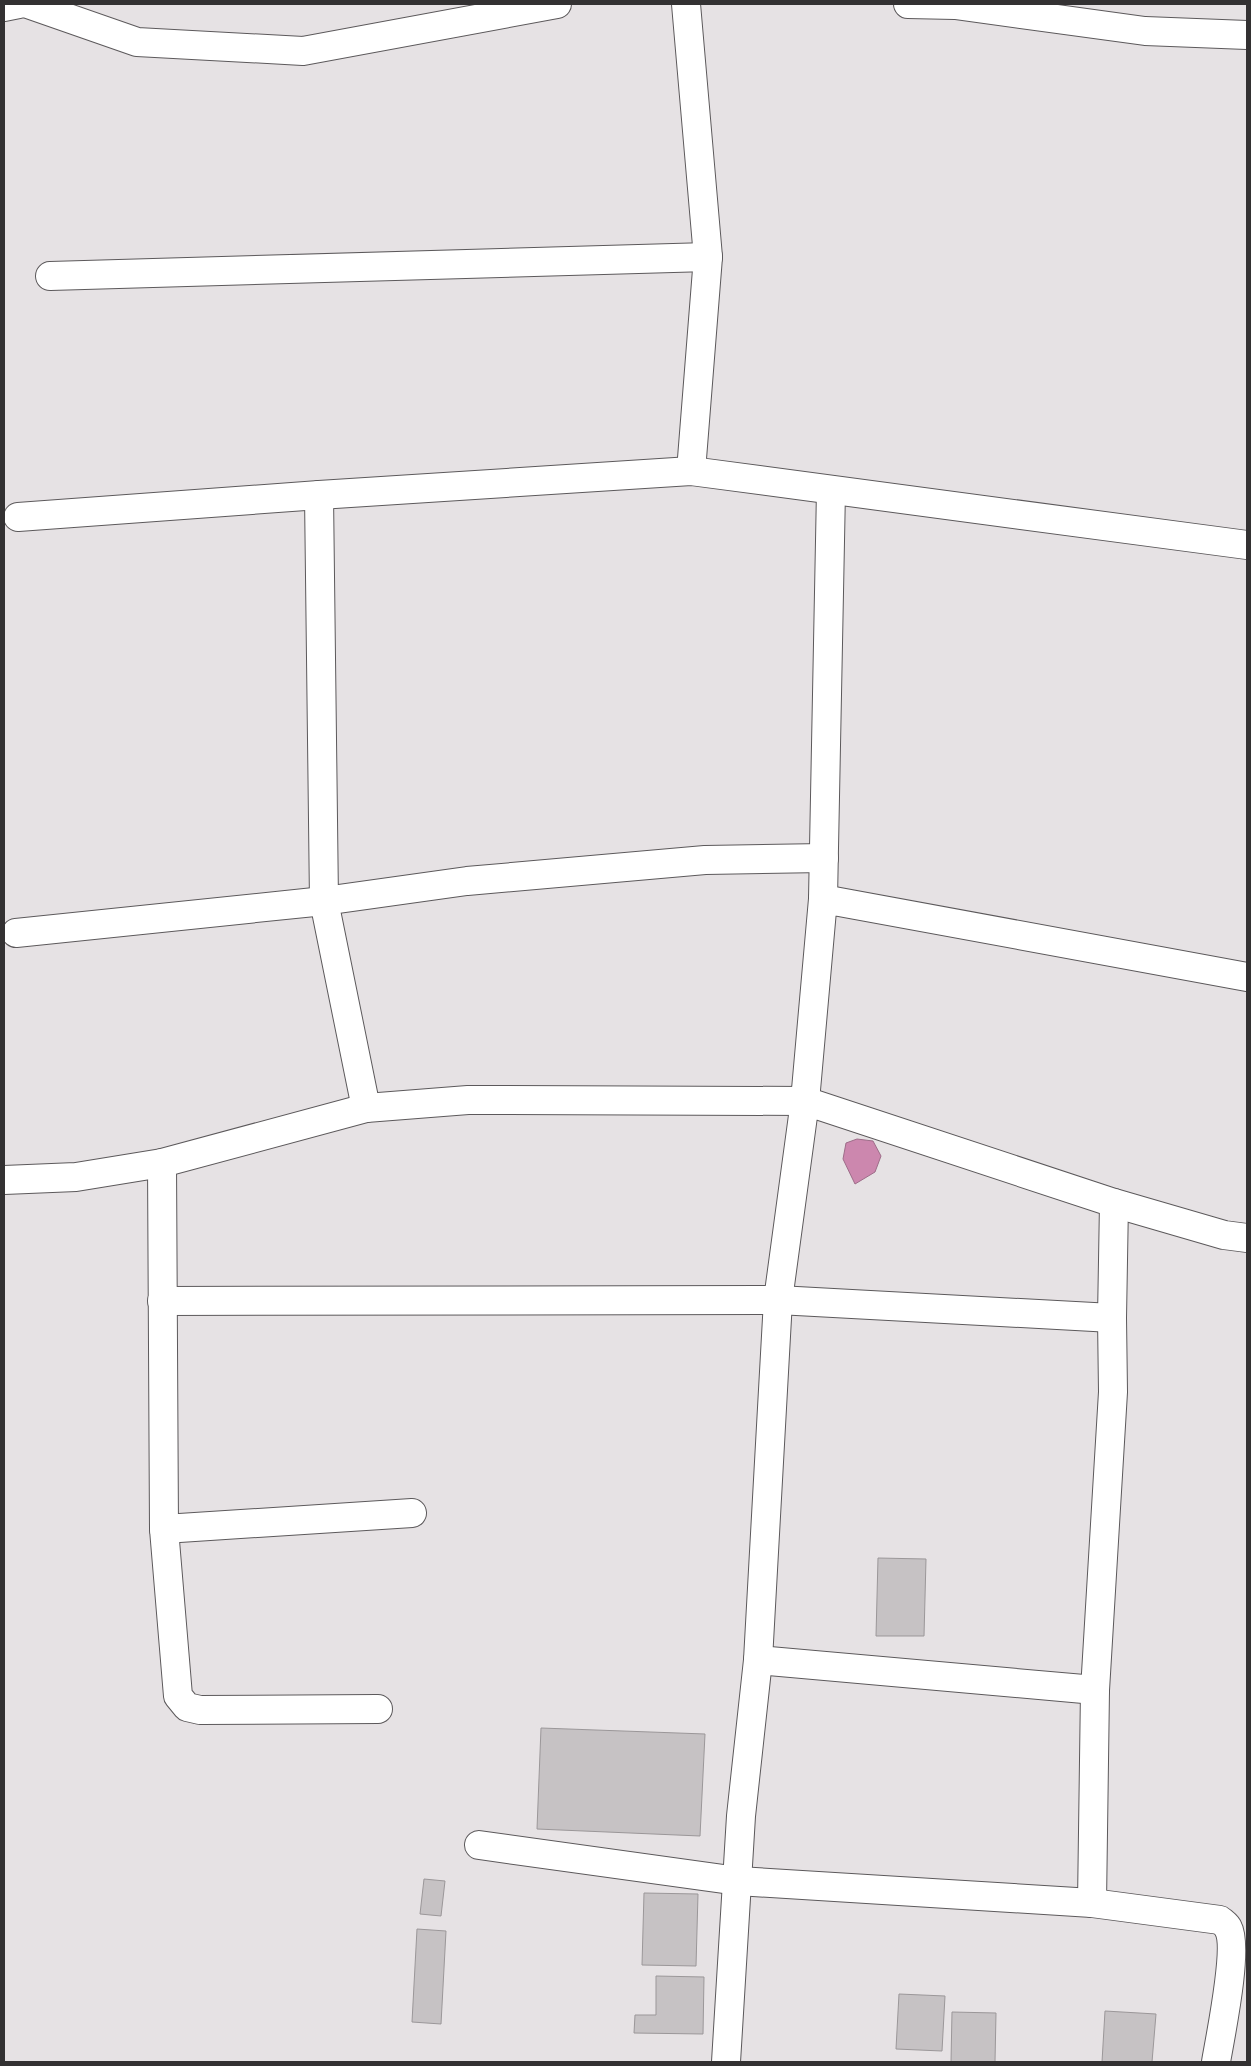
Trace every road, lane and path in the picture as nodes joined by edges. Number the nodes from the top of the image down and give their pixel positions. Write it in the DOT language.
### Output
graph roads {
  1 [pos="19,4"];
  2 [pos="28,4"];
  3 [pos="557,4"];
  4 [pos="686,4"];
  5 [pos="908,4"];
  6 [pos="4,7"];
  7 [pos="1247,35"];
  8 [pos="708,257"];
  9 [pos="50,276"];
  10 [pos="691,471"];
  11 [pos="831,490"];
  12 [pos="319,494"];
  13 [pos="18,517"];
  14 [pos="1247,545"];
  15 [pos="824,858"];
  16 [pos="823,899"];
  17 [pos="324,902"];
  18 [pos="16,933"];
  19 [pos="1247,977"];
  20 [pos="805,1101"];
  21 [pos="366,1108"];
  22 [pos="162,1163"];
  23 [pos="4,1180"];
  24 [pos="1114,1203"];
  25 [pos="1247,1238"];
  26 [pos="778,1300"];
  27 [pos="162,1301"];
  28 [pos="1112,1318"];
  29 [pos="412,1512"];
  30 [pos="164,1528"];
  31 [pos="758,1660"];
  32 [pos="1095,1690"];
  33 [pos="378,1709"];
  34 [pos="479,1845"];
  35 [pos="738,1881"];
  36 [pos="1092,1903"];
  37 [pos="726,2062"];
  38 [pos="1216,2062"];
  1 -- 6 [label="street"];
  2 -- 3 [label="street"];
  4 -- 8 [label="street"];
  5 -- 7 [label="street"];
  8 -- 9 [label="street"];
  8 -- 10 [label="street"];
  10 -- 11 [label="street"];
  10 -- 12 [label="street"];
  11 -- 14 [label="street"];
  11 -- 15 [label="street"];
  12 -- 13 [label="street"];
  12 -- 17 [label="street"];
  15 -- 16 [label="street"];
  15 -- 17 [label="street"];
  16 -- 19 [label="street"];
  16 -- 20 [label="street"];
  17 -- 18 [label="street"];
  17 -- 21 [label="street"];
  20 -- 21 [label="street"];
  20 -- 24 [label="street"];
  20 -- 26 [label="street"];
  21 -- 22 [label="street"];
  22 -- 23 [label="street"];
  22 -- 27 [label="street"];
  24 -- 25 [label="street"];
  24 -- 28 [label="street"];
  26 -- 27 [label="street"];
  26 -- 28 [label="street"];
  26 -- 31 [label="street"];
  27 -- 30 [label="street"];
  28 -- 32 [label="street"];
  29 -- 30 [label="street"];
  30 -- 33 [label="street"];
  31 -- 32 [label="street"];
  31 -- 35 [label="street"];
  32 -- 36 [label="street"];
  34 -- 35 [label="street"];
  35 -- 36 [label="street"];
  35 -- 37 [label="street"];
  36 -- 38 [label="street"];
}
